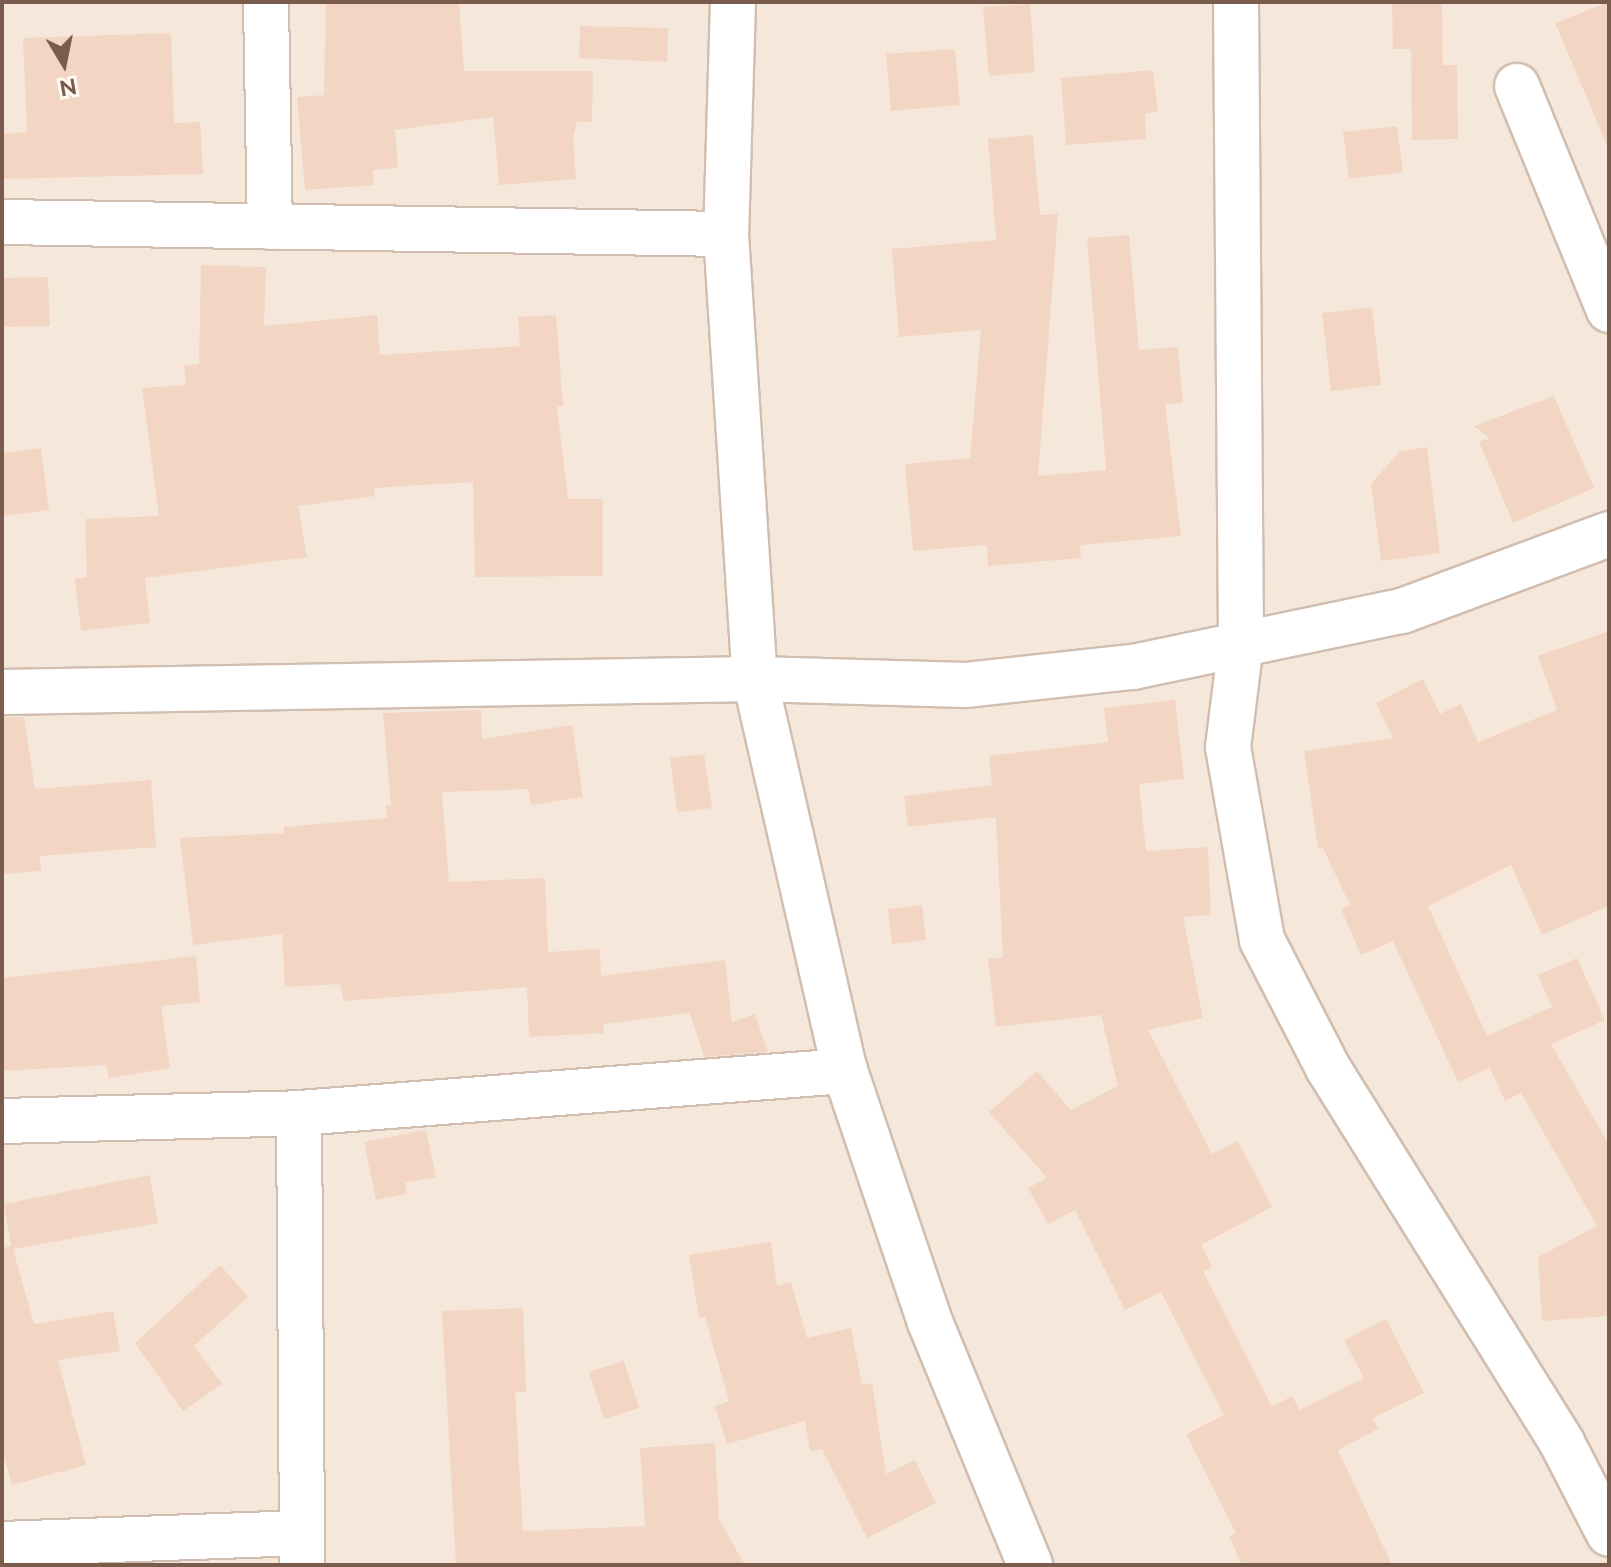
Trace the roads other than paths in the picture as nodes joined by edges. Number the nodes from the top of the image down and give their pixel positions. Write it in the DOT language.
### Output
graph roads {
  1 [pos="266,2"];
  2 [pos="733,2"];
  3 [pos="1236,2"];
  4 [pos="1517,86"];
  5 [pos="2,222"];
  6 [pos="270,227"];
  7 [pos="726,234"];
  8 [pos="1609,310"];
  9 [pos="1609,534"];
  10 [pos="1241,643"];
  11 [pos="755,679"];
  12 [pos="2,692"];
  13 [pos="845,1071"];
  14 [pos="299,1113"];
  15 [pos="2,1121"];
  16 [pos="1609,1534"];
  17 [pos="2,1544"];
  18 [pos="301,1549"];
  19 [pos="1030,1565"];
  1 -- 6 [label="street"];
  2 -- 7 [label="street"];
  3 -- 10 [label="street"];
  4 -- 8 [label="street"];
  5 -- 6 [label="street"];
  6 -- 7 [label="street"];
  7 -- 11 [label="street"];
  9 -- 10 [label="street"];
  10 -- 11 [label="street"];
  10 -- 16 [label="street"];
  11 -- 12 [label="street"];
  11 -- 13 [label="street"];
  13 -- 14 [label="street"];
  13 -- 19 [label="street"];
  14 -- 15 [label="street"];
  14 -- 18 [label="street"];
  17 -- 18 [label="street"];
}
